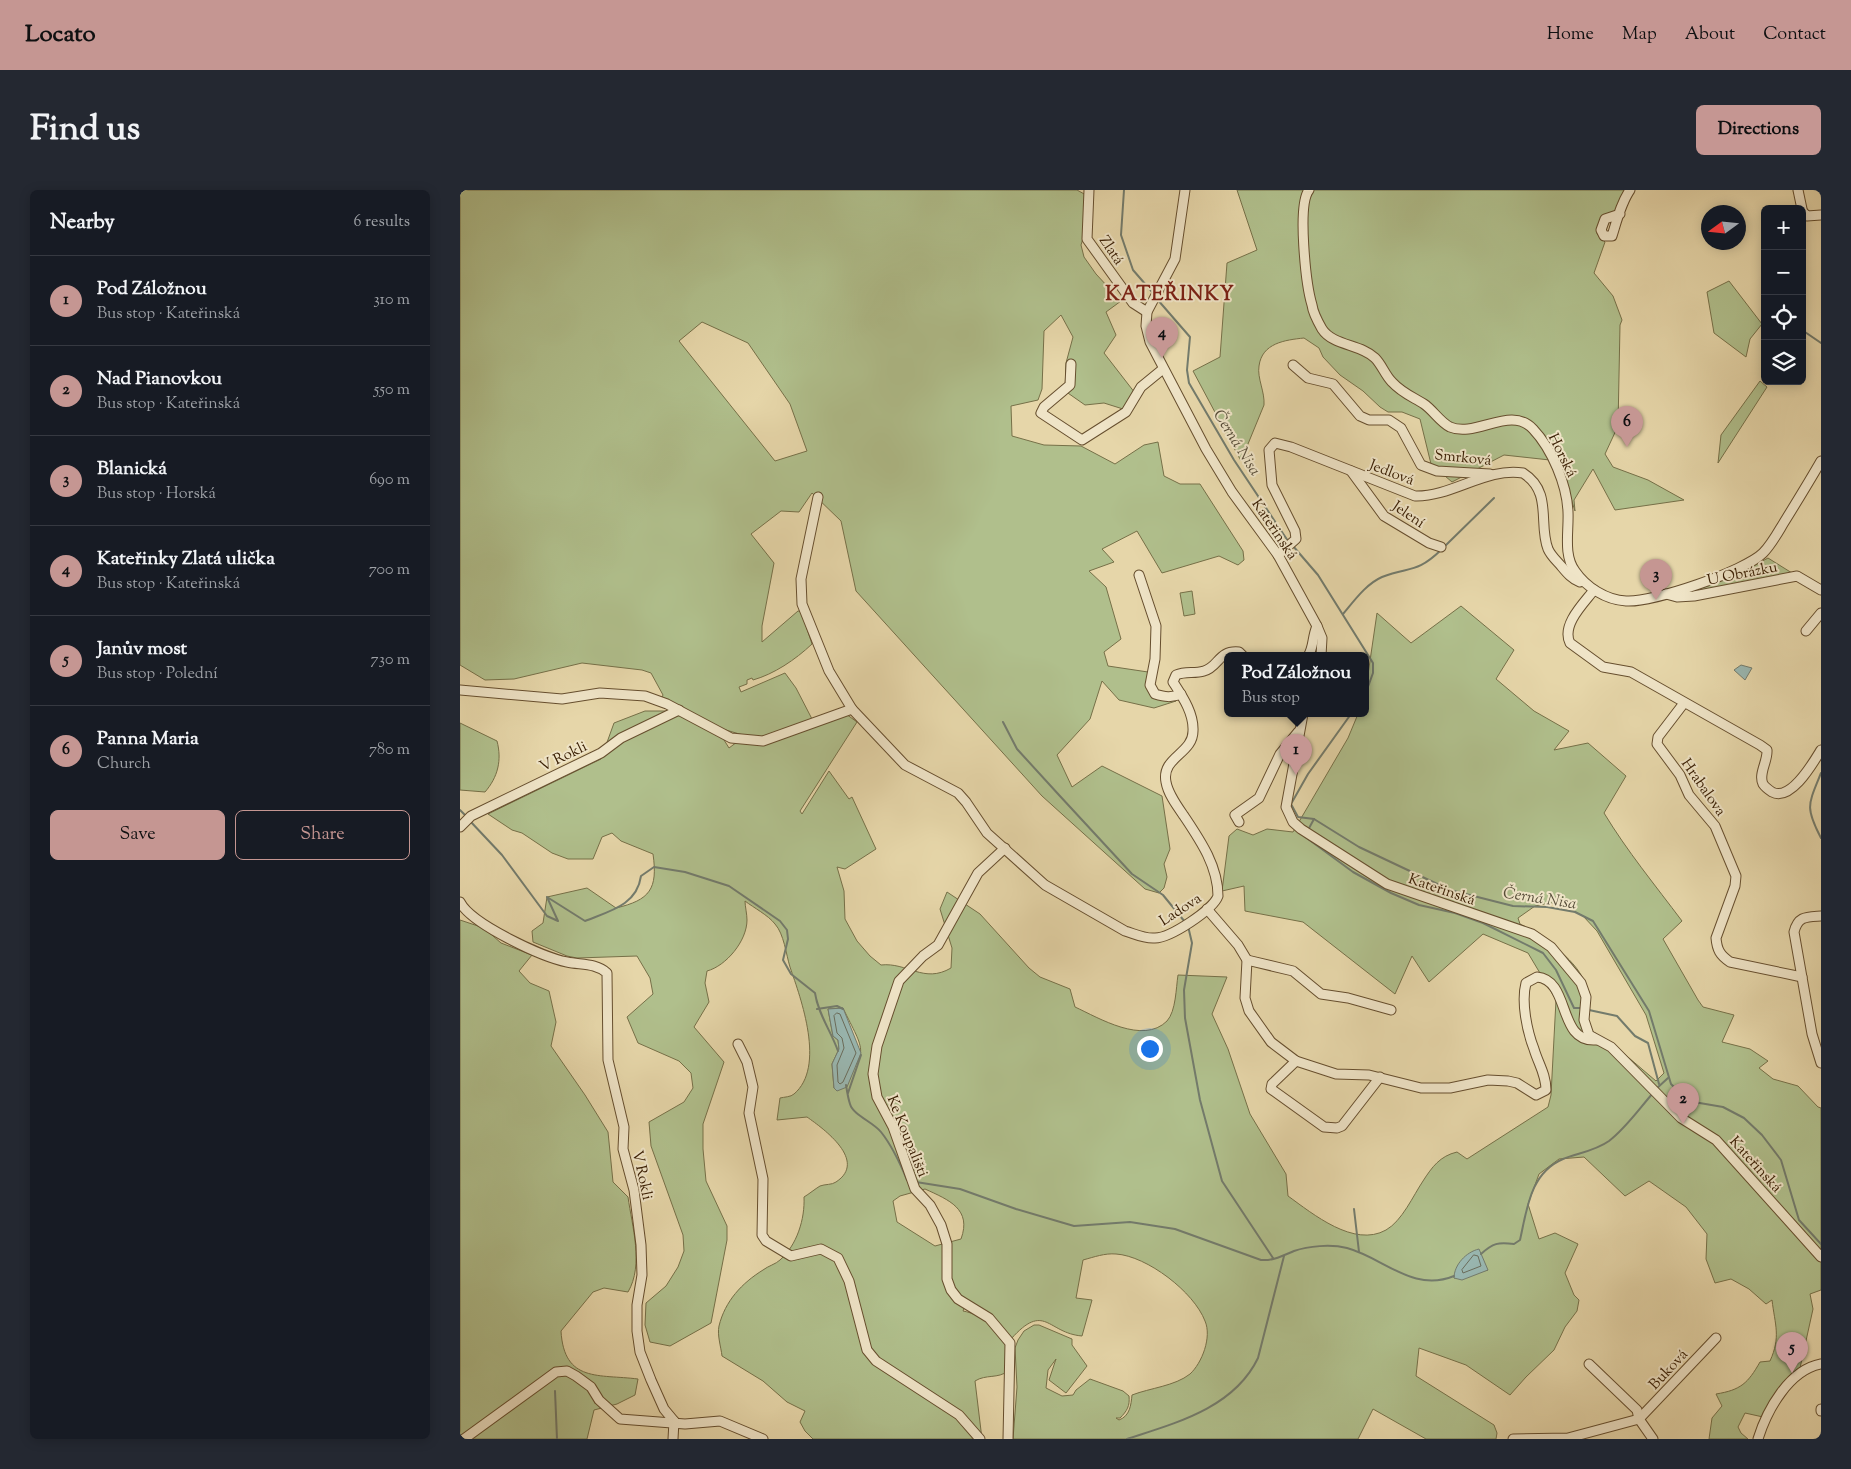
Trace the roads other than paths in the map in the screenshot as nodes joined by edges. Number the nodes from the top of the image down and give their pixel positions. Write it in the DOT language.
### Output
graph roads {
  1 [pos="1089,190"];
  2 [pos="1185,190"];
  3 [pos="1309,190"];
  4 [pos="1630,190"];
  5 [pos="1798,190"];
  6 [pos="1801,205"];
  7 [pos="1620,214"];
  8 [pos="1806,215"];
  9 [pos="1821,215"];
  10 [pos="1147,312"];
  11 [pos="1071,364"];
  12 [pos="1293,365"];
  13 [pos="1162,369"];
  14 [pos="1821,461"];
  15 [pos="1351,471"];
  16 [pos="1498,475"];
  17 [pos="818,497"];
  18 [pos="1441,547"];
  19 [pos="1282,552"];
  20 [pos="1139,574"];
  21 [pos="1586,584"];
  22 [pos="1594,590"];
  23 [pos="1821,590"];
  24 [pos="1666,594"];
  25 [pos="1821,613"];
  26 [pos="1317,626"];
  27 [pos="1806,631"];
  28 [pos="1311,652"];
  29 [pos="1321,652"];
  30 [pos="1224,655"];
  31 [pos="460,690"];
  32 [pos="1181,694"];
  33 [pos="1684,703"];
  34 [pos="852,709"];
  35 [pos="679,710"];
  36 [pos="1302,717"];
  37 [pos="1298,732"];
  38 [pos="1821,750"];
  39 [pos="465,822"];
  40 [pos="1239,822"];
  41 [pos="1005,848"];
  42 [pos="460,902"];
  43 [pos="1207,909"];
  44 [pos="1821,916"];
  45 [pos="1247,960"];
  46 [pos="1802,977"];
  47 [pos="1390,1010"];
  48 [pos="1596,1040"];
  49 [pos="738,1044"];
  50 [pos="1296,1062"];
  51 [pos="1821,1063"];
  52 [pos="1380,1077"];
  53 [pos="1821,1257"];
  54 [pos="1716,1338"];
  55 [pos="1589,1364"];
  56 [pos="1821,1364"];
  57 [pos="1640,1419"];
  58 [pos="674,1421"];
  59 [pos="464,1439"];
  60 [pos="673,1439"];
  61 [pos="763,1439"];
  62 [pos="980,1439"];
  63 [pos="1008,1439"];
  64 [pos="1513,1439"];
  65 [pos="1653,1439"];
  66 [pos="1758,1439"];
  1 -- 10 [label="street, Zlatá"];
  2 -- 10 [label="street, Kateřinská"];
  3 -- 21 [label="street, Horská"];
  4 -- 7 [label="street"];
  5 -- 6 [label="street"];
  8 -- 9 [label="street"];
  10 -- 13 [label="street, Kateřinská"];
  11 -- 13 [label="street"];
  12 -- 16 [label="street, Smrková"];
  13 -- 19 [label="street, Kateřinská"];
  14 -- 24 [label="street, Horská"];
  15 -- 16 [label="street, Jedlová"];
  15 -- 18 [label="street, Jelení"];
  15 -- 19 [label="street, Jedlová"];
  16 -- 21 [label="street, Jedlová"];
  17 -- 34 [label="street, Ladova"];
  19 -- 26 [label="street, Kateřinská"];
  20 -- 32 [label="street"];
  21 -- 22 [label="street, Horská"];
  22 -- 24 [label="street, Horská"];
  22 -- 33 [label="street"];
  23 -- 24 [label="street, U Obrázku"];
  25 -- 27 [label="street"];
  26 -- 28 [label="street"];
  26 -- 29 [label="street, Kateřinská"];
  30 -- 32 [label="street, Ladova"];
  31 -- 35 [label="street"];
  32 -- 43 [label="street, Ladova"];
  33 -- 38 [label="street"];
  33 -- 46 [label="street, Hrabalova"];
  34 -- 35 [label="street"];
  34 -- 41 [label="street, Ladova"];
  35 -- 39 [label="street, V Rokli"];
  36 -- 37 [label="street, Kateřinská"];
  37 -- 40 [label="street"];
  37 -- 48 [label="street, Kateřinská"];
  41 -- 43 [label="street, Ladova"];
  41 -- 63 [label="street, Ke Koupališti"];
  42 -- 58 [label="street, V Rokli"];
  43 -- 45 [label="street"];
  44 -- 46 [label="street"];
  45 -- 47 [label="street"];
  45 -- 50 [label="street"];
  46 -- 51 [label="street"];
  48 -- 52 [label="street"];
  48 -- 53 [label="street, Kateřinská"];
  49 -- 62 [label="street"];
  50 -- 52 [label="street"];
  50 -- 52 [label="street"];
  54 -- 57 [label="street, Buková"];
  55 -- 57 [label="street"];
  56 -- 66 [label="street"];
  57 -- 64 [label="street"];
  57 -- 65 [label="street"];
  58 -- 59 [label="street"];
  58 -- 60 [label="street"];
  58 -- 61 [label="street"];
}
